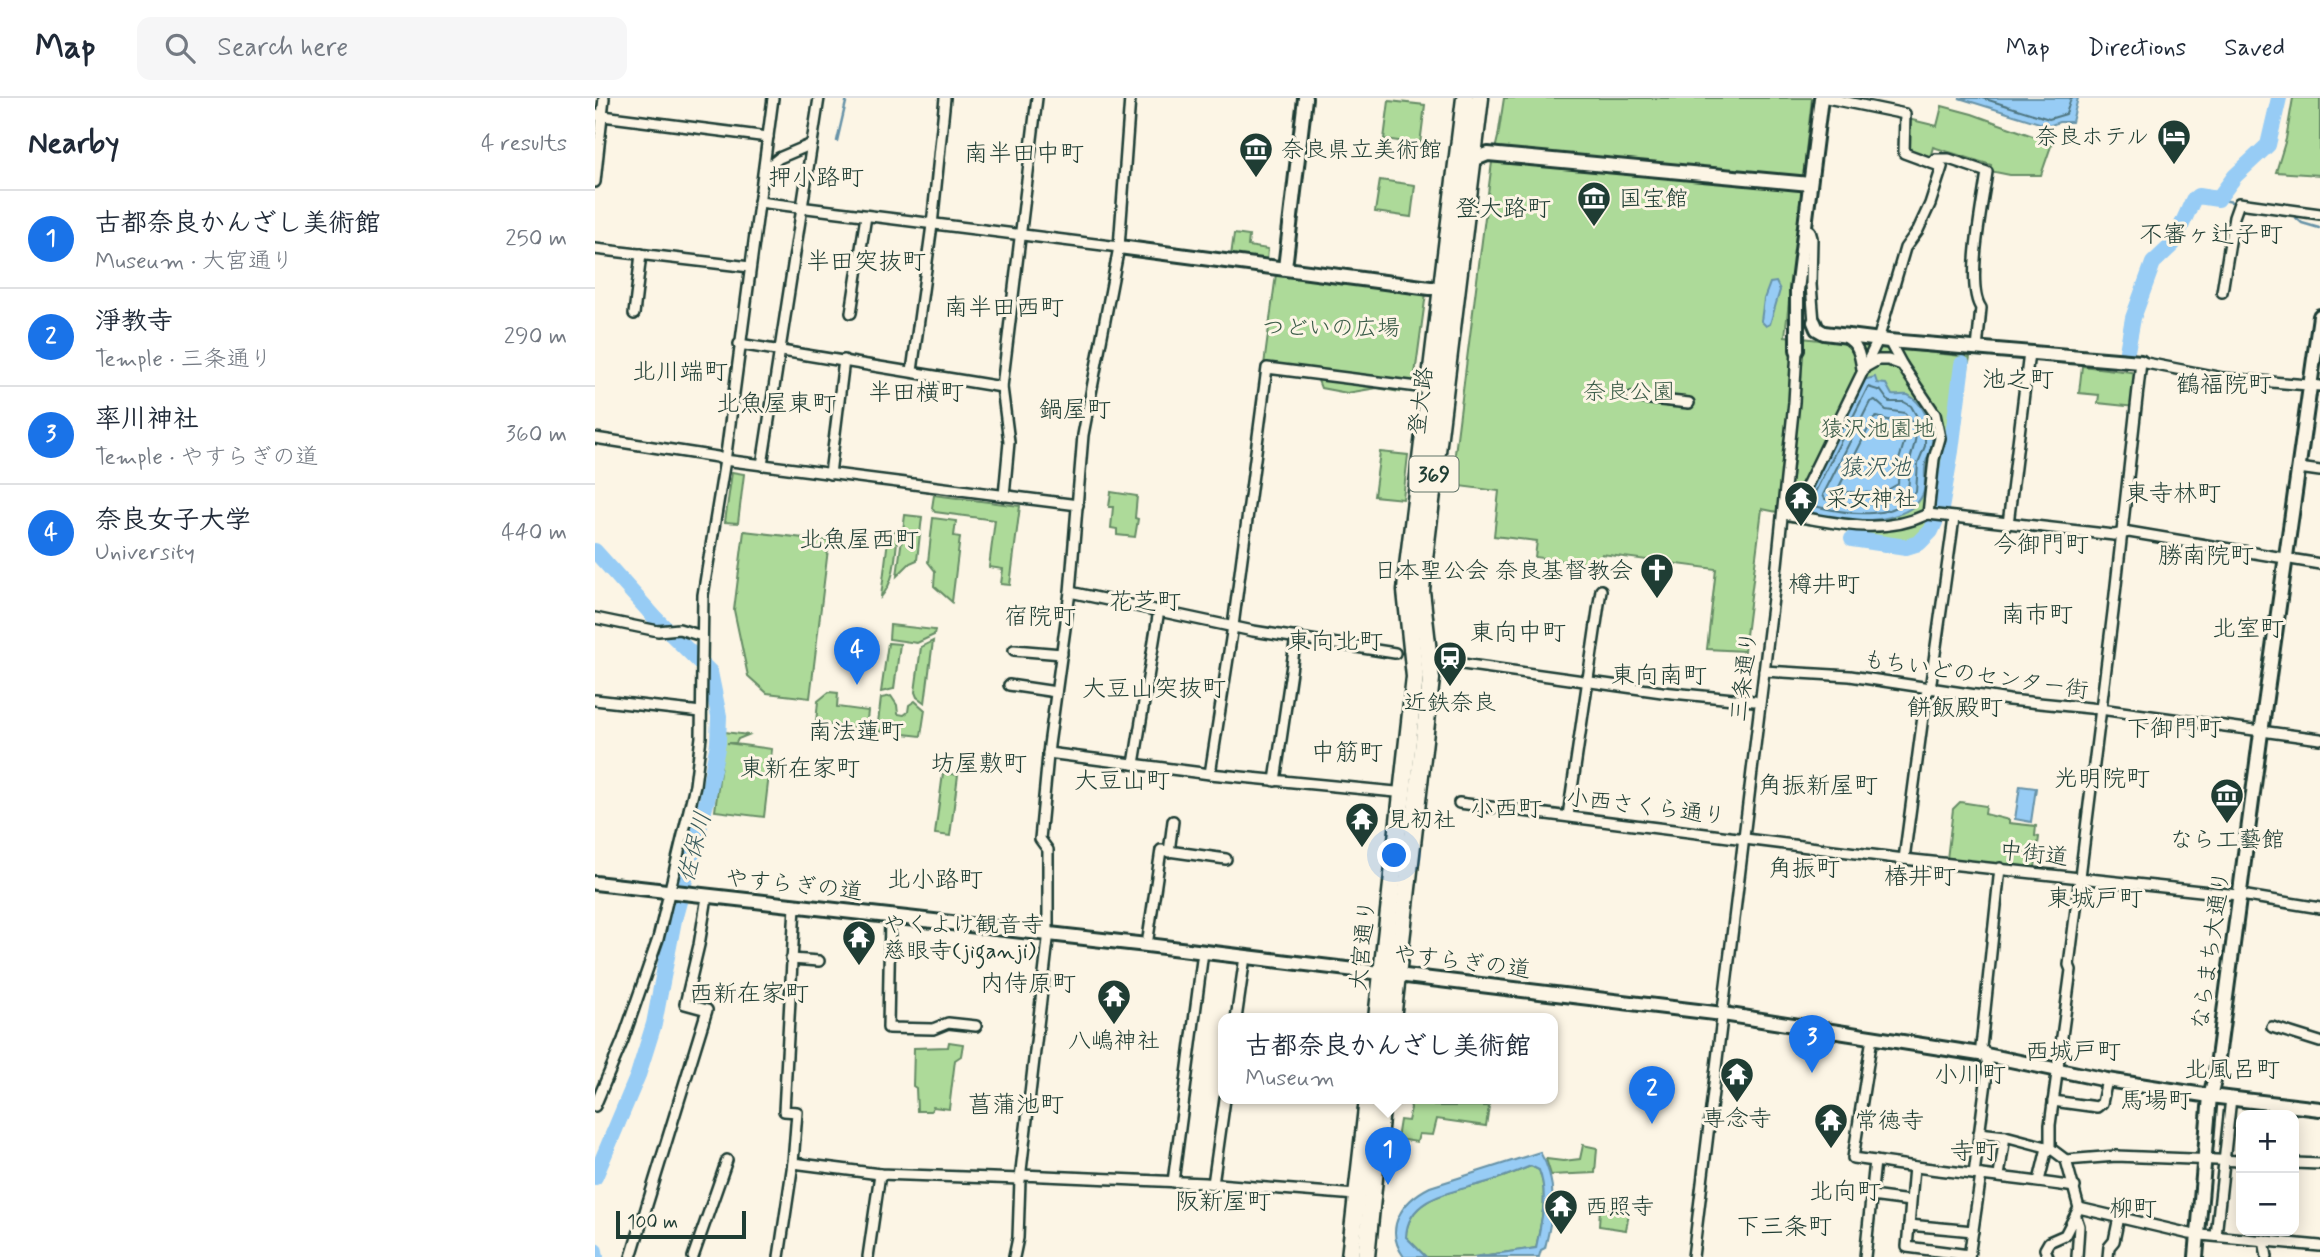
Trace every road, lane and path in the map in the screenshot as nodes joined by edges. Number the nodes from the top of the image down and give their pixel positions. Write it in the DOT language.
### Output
graph roads {
  1 [pos="604,98"];
  2 [pos="773,98"];
  3 [pos="819,98"];
  4 [pos="945,98"];
  5 [pos="1037,98"];
  6 [pos="1130,98"];
  7 [pos="1305,98"];
  8 [pos="1465,98"];
  9 [pos="1480,98"];
  10 [pos="1821,98"];
  11 [pos="1827,98"];
  12 [pos="599,116"];
  13 [pos="768,137"];
  14 [pos="812,144"];
  15 [pos="1465,160"];
  16 [pos="1932,163"];
  17 [pos="764,170"];
  18 [pos="595,183"];
  19 [pos="1810,184"];
  20 [pos="759,202"];
  21 [pos="802,208"];
  22 [pos="2320,214"];
  23 [pos="866,216"];
  24 [pos="932,225"];
  25 [pos="1805,228"];
  26 [pos="1022,235"];
  27 [pos="1119,247"];
  28 [pos="595,249"];
  29 [pos="641,254"];
  30 [pos="750,267"];
  31 [pos="1285,268"];
  32 [pos="1449,288"];
  33 [pos="2222,292"];
  34 [pos="851,313"];
  35 [pos="634,314"];
  36 [pos="2320,316"];
  37 [pos="1814,322"];
  38 [pos="1842,335"];
  39 [pos="1883,340"];
  40 [pos="739,344"];
  41 [pos="779,349"];
  42 [pos="1977,349"];
  43 [pos="1797,350"];
  44 [pos="2029,353"];
  45 [pos="844,360"];
  46 [pos="2141,362"];
  47 [pos="1902,365"];
  48 [pos="1862,369"];
  49 [pos="912,371"];
  50 [pos="2315,386"];
  51 [pos="1002,387"];
  52 [pos="1437,392"];
  53 [pos="1632,397"];
  54 [pos="1689,403"];
  55 [pos="595,438"];
  56 [pos="724,460"];
  57 [pos="762,465"];
  58 [pos="2299,468"];
  59 [pos="2320,471"];
  60 [pos="830,474"];
  61 [pos="1004,496"];
  62 [pos="1078,505"];
  63 [pos="1783,514"];
  64 [pos="1929,514"];
  65 [pos="1949,517"];
  66 [pos="2008,524"];
  67 [pos="2122,533"];
  68 [pos="2287,558"];
  69 [pos="2320,564"];
  70 [pos="1601,590"];
  71 [pos="1070,592"];
  72 [pos="1159,610"];
  73 [pos="595,618"];
  74 [pos="1233,626"];
  75 [pos="702,636"];
  76 [pos="1296,637"];
  77 [pos="1014,650"];
  78 [pos="1395,653"];
  79 [pos="1062,654"];
  80 [pos="1441,661"];
  81 [pos="1765,671"];
  82 [pos="1587,682"];
  83 [pos="1009,685"];
  84 [pos="1930,689"];
  85 [pos="1056,692"];
  86 [pos="595,700"];
  87 [pos="1754,701"];
  88 [pos="2099,709"];
  89 [pos="701,712"];
  90 [pos="2261,732"];
  91 [pos="2320,739"];
  92 [pos="1048,753"];
  93 [pos="1134,764"];
  94 [pos="1210,774"];
  95 [pos="1275,780"];
  96 [pos="1410,793"];
  97 [pos="1459,803"];
  98 [pos="1568,816"];
  99 [pos="1173,821"];
  100 [pos="1744,838"];
  101 [pos="1168,852"];
  102 [pos="1226,859"];
  103 [pos="1904,859"];
  104 [pos="2000,868"];
  105 [pos="2080,877"];
  106 [pos="595,883"];
  107 [pos="673,892"];
  108 [pos="2238,895"];
  109 [pos="706,903"];
  110 [pos="795,906"];
  111 [pos="2320,908"];
  112 [pos="890,916"];
  113 [pos="1047,934"];
  114 [pos="1147,945"];
  115 [pos="1203,952"];
  116 [pos="1245,957"];
  117 [pos="791,959"];
  118 [pos="820,961"];
  119 [pos="1389,974"];
  120 [pos="1237,1013"];
  121 [pos="1379,1013"];
  122 [pos="1392,1013"];
  123 [pos="1723,1014"];
  124 [pos="976,1026"];
  125 [pos="2272,1027"];
  126 [pos="1872,1038"];
  127 [pos="2320,1042"];
  128 [pos="1986,1055"];
  129 [pos="2057,1070"];
  130 [pos="2107,1080"];
  131 [pos="2210,1096"];
  132 [pos="2231,1098"];
  133 [pos="2053,1101"];
  134 [pos="1224,1104"];
  135 [pos="1368,1104"];
  136 [pos="1382,1104"];
  137 [pos="595,1106"];
  138 [pos="2320,1108"];
  139 [pos="1979,1133"];
  140 [pos="2005,1136"];
  141 [pos="2048,1148"];
  142 [pos="727,1160"];
  143 [pos="2066,1160"];
  144 [pos="2204,1160"];
  145 [pos="2224,1160"];
  146 [pos="1875,1161"];
  147 [pos="2236,1161"];
  148 [pos="793,1163"];
  149 [pos="2299,1163"];
  150 [pos="2320,1164"];
  151 [pos="1914,1167"];
  152 [pos="880,1174"];
  153 [pos="1977,1174"];
  154 [pos="1999,1176"];
  155 [pos="1021,1177"];
  156 [pos="2039,1181"];
  157 [pos="1173,1182"];
  158 [pos="1213,1184"];
  159 [pos="2075,1187"];
  160 [pos="1356,1195"];
  161 [pos="1871,1196"];
  162 [pos="1910,1201"];
  163 [pos="2078,1212"];
  164 [pos="2119,1217"];
  165 [pos="1909,1225"];
  166 [pos="1973,1231"];
  167 [pos="2198,1234"];
  168 [pos="2216,1236"];
  169 [pos="2263,1240"];
  170 [pos="2320,1246"];
  171 [pos="1969,1256"];
  172 [pos="631,1257"];
  173 [pos="693,1257"];
  174 [pos="779,1257"];
  175 [pos="868,1257"];
  176 [pos="1014,1257"];
  177 [pos="1350,1257"];
  178 [pos="1366,1257"];
  179 [pos="1693,1257"];
  180 [pos="1865,1257"];
  181 [pos="2048,1257"];
  182 [pos="2077,1257"];
  183 [pos="2108,1257"];
  184 [pos="2196,1257"];
  185 [pos="2267,1257"];
  1 -- 12 [label="street"];
  2 -- 13 [label="street"];
  3 -- 14 [label="street"];
  4 -- 24 [label="street"];
  5 -- 26 [label="street"];
  6 -- 27 [label="street"];
  7 -- 31 [label="street"];
  8 -- 15 [label="highway, 登大路 / 369"];
  9 -- 15 [label="highway, 登大路 / 369"];
  10 -- 19 [label="street, 三条通り"];
  11 -- 16 [label="street"];
  12 -- 13 [label="street"];
  12 -- 18 [label="street"];
  13 -- 17 [label="street"];
  14 -- 17 [label="street"];
  14 -- 21 [label="street"];
  15 -- 19 [label="street"];
  15 -- 32 [label="highway, 登大路 / 369"];
  16 -- 39 [label="street"];
  16 -- 42 [label="street"];
  17 -- 20 [label="street"];
  19 -- 25 [label="street, 三条通り"];
  20 -- 21 [label="street"];
  20 -- 30 [label="street"];
  21 -- 23 [label="street"];
  21 -- 41 [label="street"];
  22 -- 33 [label="street"];
  23 -- 24 [label="street"];
  23 -- 34 [label="street"];
  24 -- 26 [label="street"];
  24 -- 49 [label="street"];
  25 -- 37 [label="street"];
  25 -- 43 [label="street, 三条通り"];
  26 -- 27 [label="street"];
  26 -- 51 [label="street"];
  27 -- 31 [label="street"];
  27 -- 62 [label="street"];
  28 -- 29 [label="street"];
  29 -- 30 [label="street"];
  29 -- 35 [label="street"];
  30 -- 40 [label="street"];
  31 -- 32 [label="street"];
  32 -- 52 [label="highway, 登大路 / 369"];
  36 -- 50 [label="street, ならまち大通り"];
  37 -- 38 [label="street"];
  38 -- 39 [label="street"];
  38 -- 48 [label="street"];
  39 -- 42 [label="street"];
  39 -- 47 [label="street"];
  39 -- 48 [label="street"];
  40 -- 41 [label="street"];
  40 -- 56 [label="street"];
  41 -- 45 [label="street"];
  41 -- 57 [label="street"];
  42 -- 44 [label="street"];
  43 -- 63 [label="street, 三条通り"];
  44 -- 46 [label="street"];
  44 -- 66 [label="street"];
  45 -- 49 [label="street"];
  45 -- 60 [label="street"];
  46 -- 50 [label="street"];
  46 -- 67 [label="street"];
  47 -- 48 [label="street"];
  47 -- 64 [label="street"];
  48 -- 63 [label="street"];
  49 -- 51 [label="street"];
  50 -- 58 [label="street, ならまち大通り"];
  51 -- 61 [label="street"];
  52 -- 74 [label="street"];
  52 -- 96 [label="highway, 登大路 / 369"];
  53 -- 54 [label="street"];
  55 -- 56 [label="street"];
  56 -- 57 [label="street"];
  56 -- 75 [label="street"];
  57 -- 60 [label="street"];
  58 -- 59 [label="street"];
  58 -- 68 [label="street, ならまち大通り"];
  60 -- 61 [label="street"];
  61 -- 62 [label="street"];
  62 -- 71 [label="street"];
  63 -- 64 [label="street"];
  63 -- 81 [label="street, 三条通り"];
  64 -- 65 [label="street"];
  65 -- 66 [label="street"];
  65 -- 84 [label="street"];
  66 -- 67 [label="street"];
  67 -- 68 [label="street"];
  67 -- 88 [label="street"];
  68 -- 69 [label="street"];
  68 -- 90 [label="street, ならまち大通り"];
  70 -- 82 [label="street"];
  71 -- 72 [label="street"];
  71 -- 79 [label="street"];
  72 -- 74 [label="street"];
  72 -- 93 [label="street"];
  73 -- 75 [label="street"];
  74 -- 76 [label="street"];
  74 -- 94 [label="street"];
  75 -- 89 [label="street"];
  76 -- 78 [label="street"];
  76 -- 95 [label="street"];
  77 -- 79 [label="street"];
  79 -- 85 [label="street"];
  80 -- 82 [label="street"];
  81 -- 84 [label="street, もちいどのセンター街"];
  81 -- 100 [label="street, 三条通り"];
  82 -- 87 [label="street"];
  82 -- 98 [label="street"];
  83 -- 85 [label="street"];
  84 -- 88 [label="street, もちいどのセンター街"];
  84 -- 103 [label="street"];
  85 -- 92 [label="street"];
  86 -- 89 [label="street"];
  88 -- 90 [label="street, もちいどのセンター街"];
  88 -- 105 [label="street"];
  89 -- 107 [label="street"];
  90 -- 91 [label="street, もちいどのセンター街"];
  90 -- 108 [label="street, ならまち大通り"];
  92 -- 93 [label="street"];
  92 -- 113 [label="street"];
  93 -- 94 [label="street"];
  94 -- 95 [label="street"];
  95 -- 96 [label="street"];
  96 -- 119 [label="highway, 大宮通り / 369"];
  97 -- 98 [label="street, 小西さくら通り"];
  98 -- 100 [label="street, 小西さくら通り"];
  99 -- 101 [label="street"];
  100 -- 103 [label="street, 中街道"];
  100 -- 123 [label="street, 三条通り"];
  101 -- 102 [label="street"];
  101 -- 114 [label="street"];
  103 -- 104 [label="street, 中街道"];
  104 -- 105 [label="street, 中街道"];
  104 -- 128 [label="street"];
  105 -- 108 [label="street, 中街道"];
  105 -- 129 [label="street"];
  106 -- 107 [label="street, やすらぎの道"];
  107 -- 110 [label="street, やすらぎの道"];
  107 -- 137 [label="street"];
  108 -- 111 [label="street, 中街道"];
  108 -- 131 [label="street, ならまち大通り"];
  109 -- 172 [label="street"];
  110 -- 112 [label="street, やすらぎの道"];
  110 -- 117 [label="street"];
  112 -- 113 [label="street, やすらぎの道"];
  112 -- 124 [label="street"];
  113 -- 114 [label="street, やすらぎの道"];
  113 -- 155 [label="street"];
  114 -- 115 [label="street, やすらぎの道"];
  115 -- 116 [label="street, やすらぎの道"];
  115 -- 157 [label="street"];
  116 -- 119 [label="street, やすらぎの道"];
  116 -- 120 [label="street"];
  117 -- 118 [label="street"];
  117 -- 148 [label="street"];
  119 -- 121 [label="highway, 大宮通り / 369"];
  119 -- 122 [label="highway, 大宮通り / 369"];
  119 -- 123 [label="street, やすらぎの道"];
  123 -- 126 [label="street, やすらぎの道"];
  123 -- 179 [label="street, 三条通り"];
  125 -- 127 [label="street"];
  126 -- 128 [label="street, やすらぎの道"];
  126 -- 146 [label="street"];
  128 -- 129 [label="street, やすらぎの道"];
  128 -- 139 [label="street"];
  129 -- 130 [label="street, やすらぎの道"];
  129 -- 133 [label="street"];
  130 -- 131 [label="street, やすらぎの道"];
  130 -- 133 [label="street"];
  131 -- 132 [label="street, やすらぎの道"];
  131 -- 144 [label="street, ならまち大通り"];
  132 -- 138 [label="street, やすらぎの道"];
  132 -- 145 [label="street"];
  133 -- 141 [label="street"];
  134 -- 158 [label="street"];
  135 -- 160 [label="highway"];
  136 -- 178 [label="highway"];
  139 -- 140 [label="street"];
  139 -- 153 [label="street"];
  140 -- 141 [label="street"];
  140 -- 154 [label="street"];
  141 -- 143 [label="street"];
  141 -- 156 [label="street"];
  142 -- 173 [label="street"];
  143 -- 144 [label="street"];
  143 -- 159 [label="street"];
  144 -- 145 [label="street"];
  144 -- 167 [label="street, ならまち大通り"];
  145 -- 147 [label="street"];
  145 -- 168 [label="street"];
  146 -- 151 [label="street"];
  146 -- 161 [label="street"];
  148 -- 152 [label="street"];
  148 -- 174 [label="street"];
  149 -- 150 [label="street"];
  151 -- 153 [label="street"];
  151 -- 162 [label="street"];
  152 -- 155 [label="street"];
  152 -- 175 [label="street"];
  153 -- 154 [label="street"];
  153 -- 166 [label="street"];
  154 -- 156 [label="street"];
  155 -- 157 [label="street"];
  155 -- 176 [label="street"];
  156 -- 159 [label="street"];
  157 -- 158 [label="street"];
  158 -- 160 [label="street"];
  159 -- 163 [label="street"];
  160 -- 177 [label="highway"];
  161 -- 162 [label="street"];
  161 -- 180 [label="street"];
  162 -- 165 [label="street"];
  163 -- 164 [label="street"];
  163 -- 181 [label="street"];
  163 -- 182 [label="street"];
  164 -- 167 [label="street"];
  164 -- 183 [label="street"];
  165 -- 166 [label="street"];
  165 -- 171 [label="street"];
  166 -- 171 [label="street"];
  167 -- 168 [label="street"];
  167 -- 184 [label="street, ならまち大通り"];
  168 -- 169 [label="street"];
  169 -- 170 [label="street"];
  169 -- 185 [label="street"];
}
